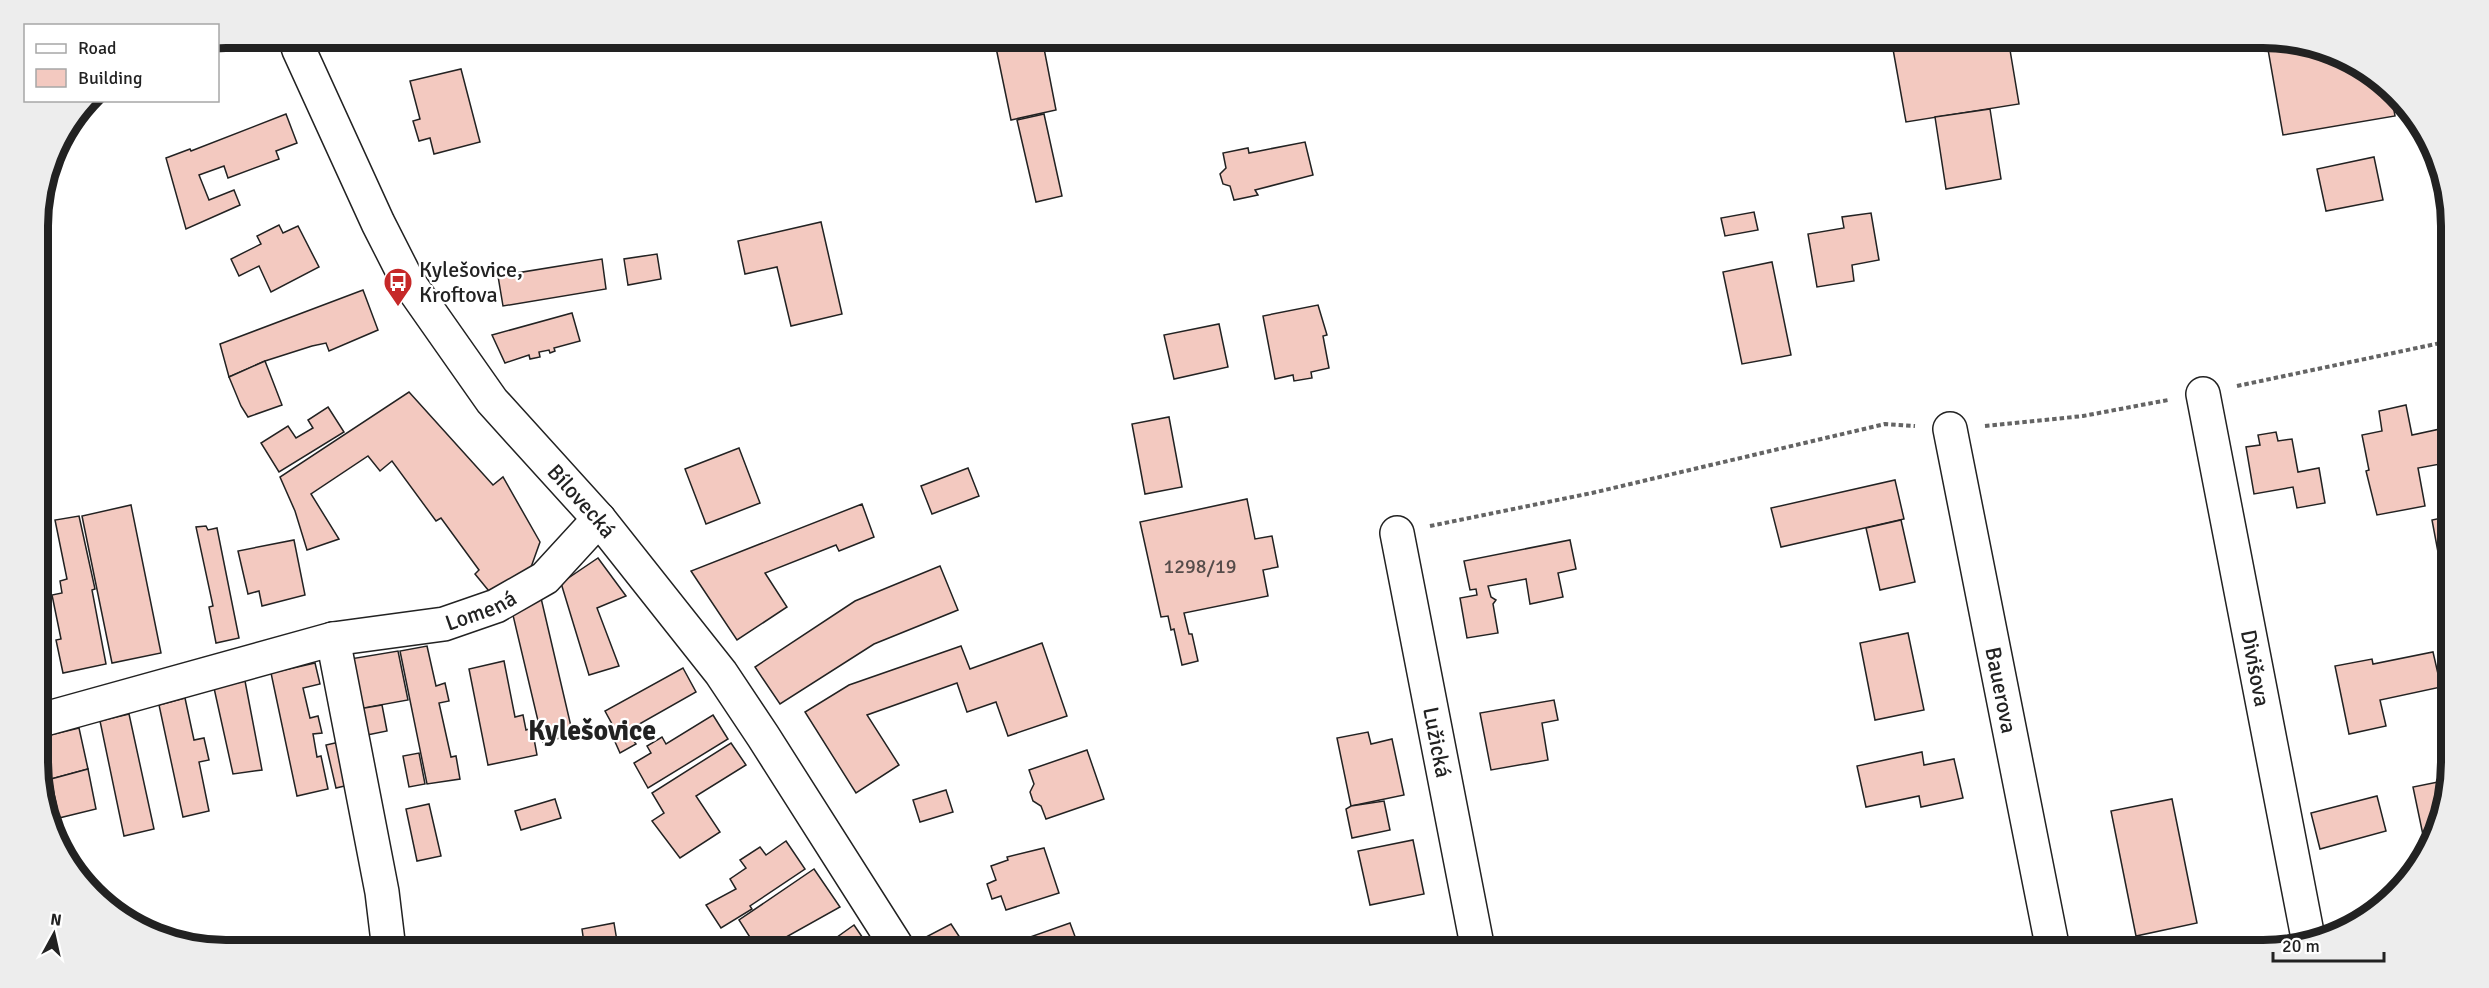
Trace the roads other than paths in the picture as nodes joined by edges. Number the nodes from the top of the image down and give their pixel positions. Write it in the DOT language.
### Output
graph roads {
  1 [pos="298,48"];
  2 [pos="2203,394"];
  3 [pos="1950,429"];
  4 [pos="599,519"];
  5 [pos="1397,532"];
  6 [pos="333,639"];
  7 [pos="48,718"];
  8 [pos="2307,934"];
  9 [pos="388,940"];
  10 [pos="893,940"];
  11 [pos="1477,940"];
  12 [pos="2051,940"];
  1 -- 4 [label="street, Bílovecká"];
  2 -- 8 [label="street, Divišova"];
  3 -- 12 [label="street, Bauerova"];
  4 -- 6 [label="street, Lomená"];
  4 -- 10 [label="street, Bílovecká"];
  5 -- 11 [label="street, Lužická"];
  6 -- 7 [label="street, Lomená"];
  6 -- 9 [label="street"];
}
